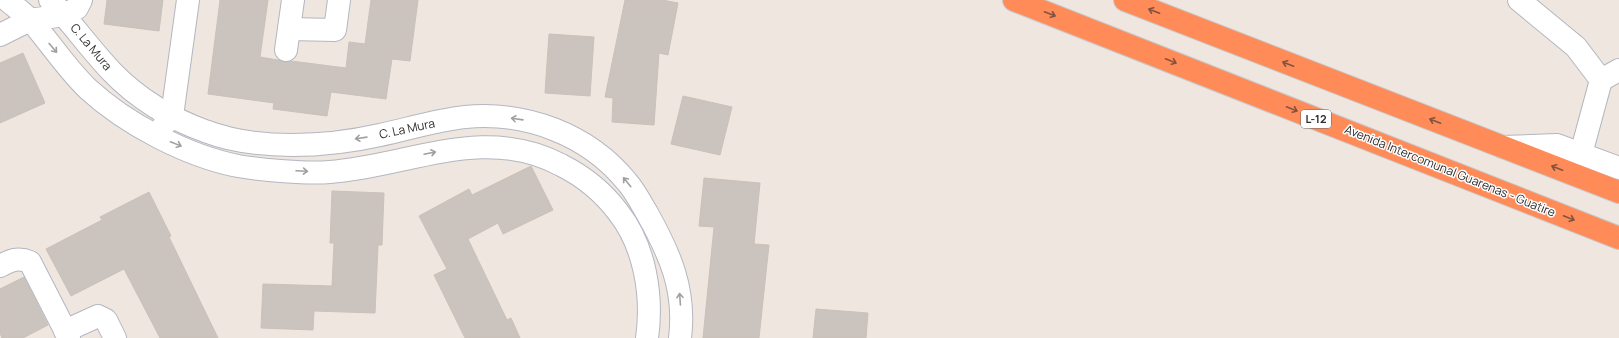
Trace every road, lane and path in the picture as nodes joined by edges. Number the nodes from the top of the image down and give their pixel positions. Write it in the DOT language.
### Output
graph roads {
  1 [pos="7,0"];
  2 [pos="81,0"];
  3 [pos="188,0"];
  4 [pos="293,0"];
  5 [pos="339,0"];
  6 [pos="1014,0"];
  7 [pos="1125,0"];
  8 [pos="1519,0"];
  9 [pos="57,7"];
  10 [pos="30,20"];
  11 [pos="289,29"];
  12 [pos="0,36"];
  13 [pos="286,50"];
  14 [pos="1610,75"];
  15 [pos="172,116"];
  16 [pos="154,136"];
  17 [pos="1503,147"];
  18 [pos="1581,154"];
  19 [pos="1619,168"];
  20 [pos="1619,192"];
  21 [pos="1619,238"];
  22 [pos="0,266"];
  23 [pos="67,334"];
  24 [pos="115,338"];
  25 [pos="647,338"];
  26 [pos="680,338"];
  1 -- 10 [label="street"];
  2 -- 9 [label="street"];
  3 -- 15 [label="street"];
  4 -- 11 [label="street"];
  5 -- 11 [label="street"];
  6 -- 21 [label="highway, Avenida Intercomunal Guarenas - Guatire / L-12, one-way"];
  17 -- 7 [label="highway, one-way"];
  8 -- 14 [label="street"];
  9 -- 10 [label="street"];
  9 -- 15 [label="street, C. La Mura"];
  10 -- 12 [label="street"];
  10 -- 16 [label="street, one-way"];
  11 -- 13 [label="street"];
  14 -- 18 [label="street"];
  15 -- 16 [label="street"];
  26 -- 15 [label="street, C. La Mura, one-way"];
  16 -- 25 [label="street, one-way"];
  17 -- 18 [label="street"];
  20 -- 17 [label="highway, one-way"];
  18 -- 19 [label="street"];
  22 -- 23 [label="street"];
  23 -- 24 [label="street"];
}
